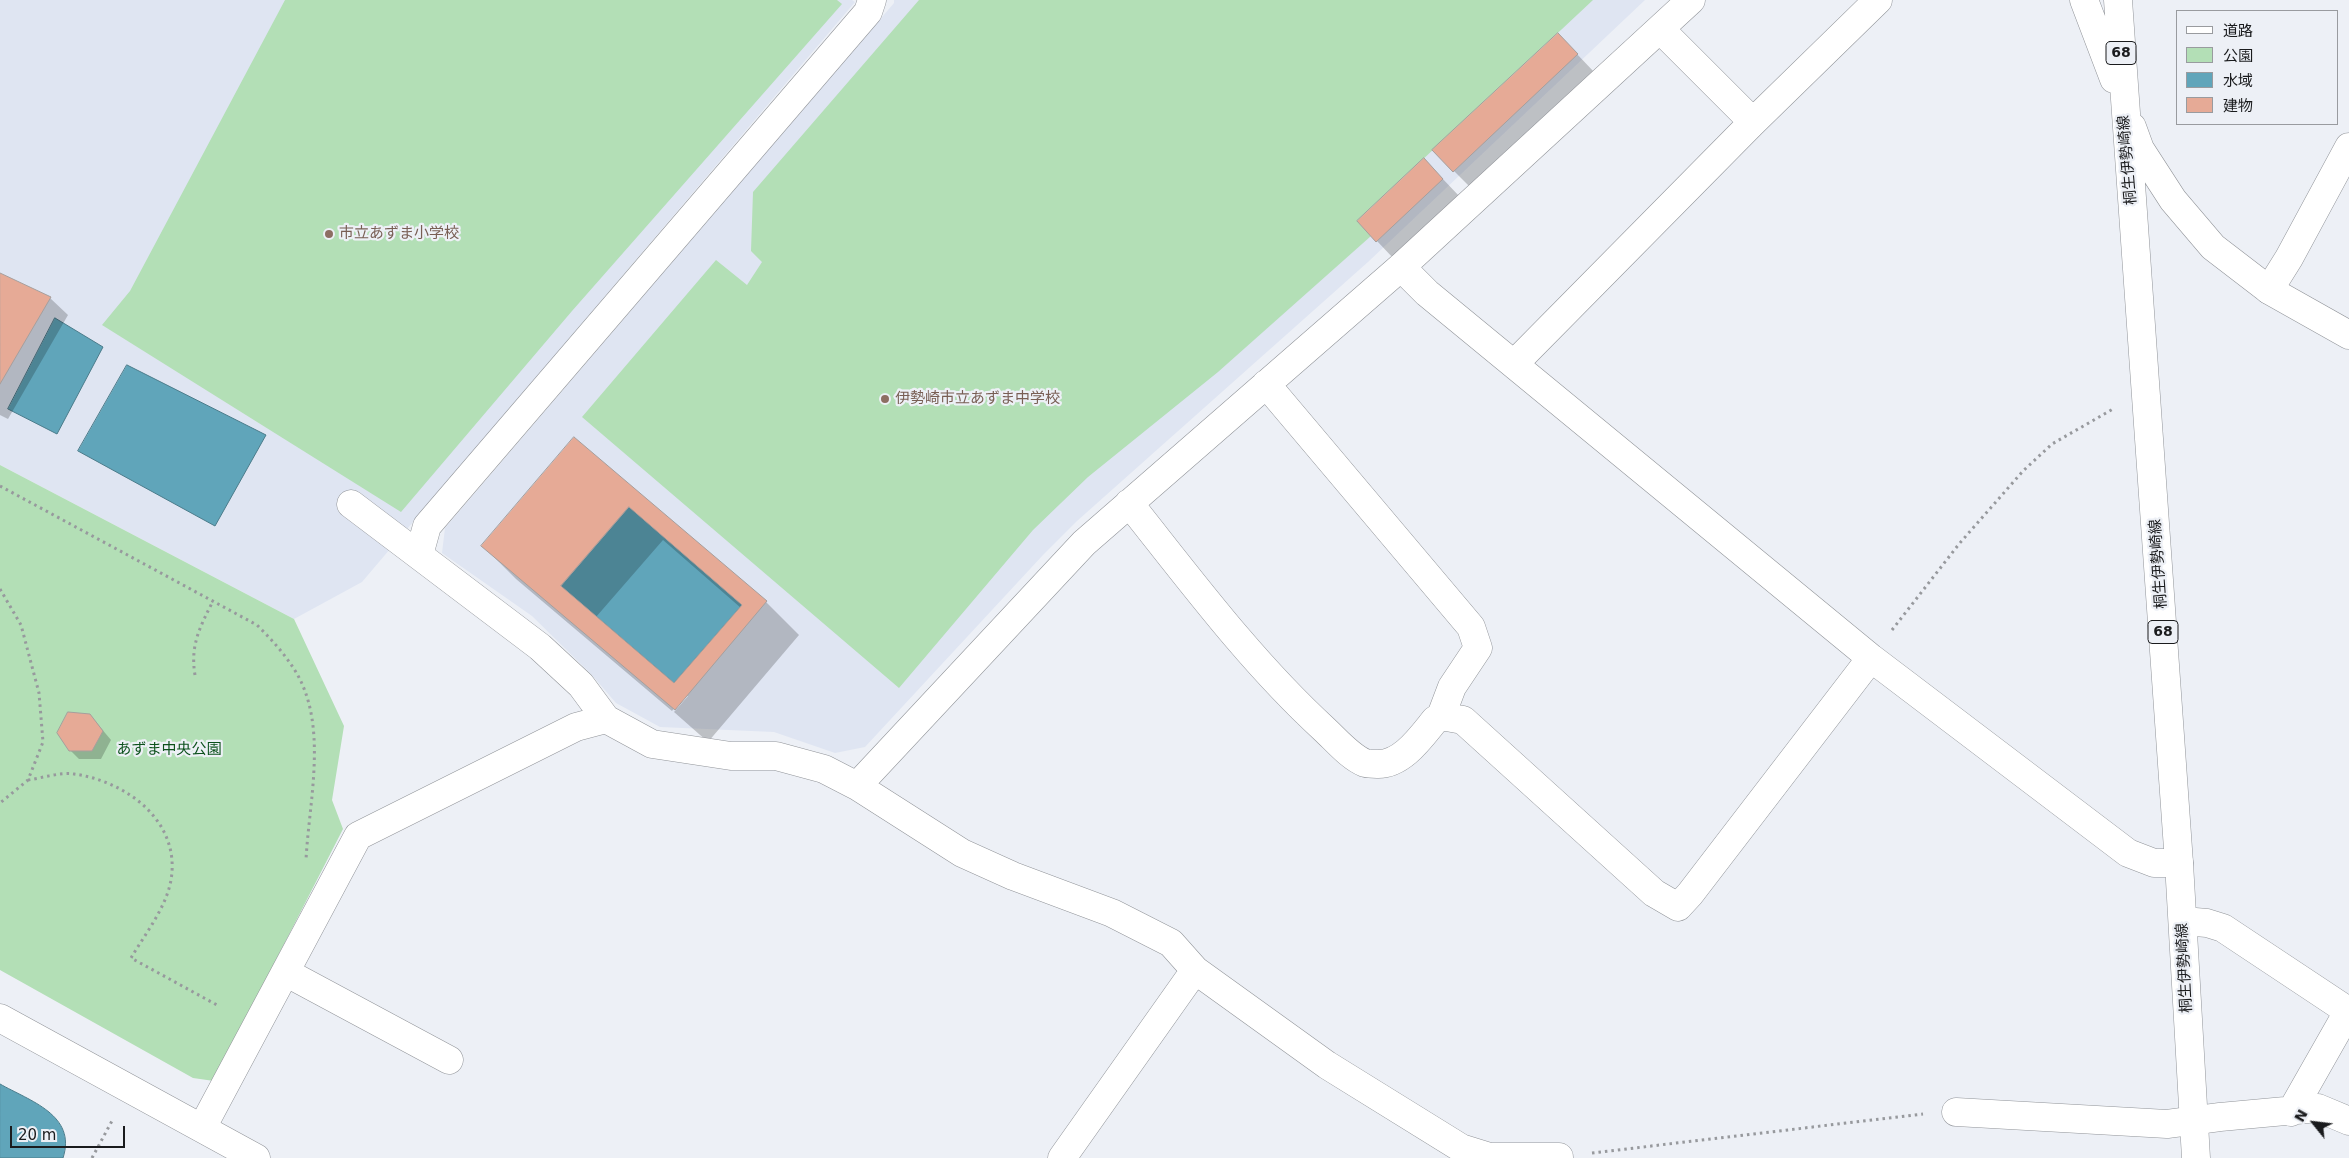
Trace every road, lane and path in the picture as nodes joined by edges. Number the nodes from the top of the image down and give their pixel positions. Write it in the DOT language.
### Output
graph roads {
  1 [pos="872,0"];
  2 [pos="1691,0"];
  3 [pos="1878,0"];
  4 [pos="2084,0"];
  5 [pos="2118,0"];
  6 [pos="1660,29"];
  7 [pos="2124,106"];
  8 [pos="1753,122"];
  9 [pos="2349,147"];
  10 [pos="1401,267"];
  11 [pos="2269,290"];
  12 [pos="2349,335"];
  13 [pos="1514,364"];
  14 [pos="1266,384"];
  15 [pos="2148,402"];
  16 [pos="0,486"];
  17 [pos="1129,503"];
  18 [pos="351,504"];
  19 [pos="419,555"];
  20 [pos="0,589"];
  21 [pos="213,601"];
  22 [pos="1871,658"];
  23 [pos="195,675"];
  24 [pos="1452,718"];
  25 [pos="606,719"];
  26 [pos="28,780"];
  27 [pos="857,786"];
  28 [pos="0,802"];
  29 [pos="306,862"];
  30 [pos="2179,863"];
  31 [pos="2183,921"];
  32 [pos="1196,970"];
  33 [pos="287,973"];
  34 [pos="217,1004"];
  35 [pos="2349,1011"];
  36 [pos="0,1018"];
  37 [pos="449,1060"];
  38 [pos="1956,1112"];
  39 [pos="2291,1112"];
  40 [pos="115,1115"];
  41 [pos="2194,1121"];
  42 [pos="2349,1121"];
  43 [pos="202,1128"];
  44 [pos="1559,1157"];
  45 [pos="92,1158"];
  46 [pos="256,1158"];
  47 [pos="1062,1158"];
  48 [pos="2196,1158"];
  1 -- 19 [label="street"];
  2 -- 6 [label="street"];
  3 -- 8 [label="street"];
  4 -- 7 [label="street"];
  5 -- 7 [label="street, 桐生伊勢崎線 / 68"];
  6 -- 8 [label="street"];
  6 -- 10 [label="street"];
  7 -- 11 [label="street"];
  7 -- 15 [label="street, 桐生伊勢崎線 / 68"];
  8 -- 13 [label="street"];
  9 -- 11 [label="street"];
  10 -- 13 [label="street"];
  10 -- 14 [label="street"];
  11 -- 12 [label="street"];
  13 -- 22 [label="street"];
  14 -- 17 [label="street"];
  14 -- 24 [label="street"];
  15 -- 22 [label="path"];
  15 -- 30 [label="street, 桐生伊勢崎線 / 68"];
  16 -- 21 [label="path"];
  17 -- 24 [label="street"];
  17 -- 27 [label="street"];
  18 -- 19 [label="street"];
  19 -- 25 [label="street"];
  20 -- 26 [label="path"];
  21 -- 23 [label="path"];
  21 -- 29 [label="path"];
  22 -- 24 [label="street"];
  22 -- 30 [label="street"];
  25 -- 27 [label="street"];
  25 -- 33 [label="street"];
  26 -- 28 [label="path"];
  26 -- 34 [label="path"];
  27 -- 32 [label="street"];
  30 -- 31 [label="street, 桐生伊勢崎線 / 68"];
  31 -- 35 [label="street"];
  31 -- 41 [label="street, 桐生伊勢崎線 / 68"];
  32 -- 44 [label="street"];
  32 -- 47 [label="street"];
  33 -- 37 [label="street"];
  33 -- 43 [label="street"];
  35 -- 39 [label="street"];
  36 -- 43 [label="street"];
  38 -- 41 [label="street"];
  38 -- 44 [label="path"];
  39 -- 41 [label="street"];
  39 -- 42 [label="street"];
  40 -- 45 [label="path"];
  41 -- 48 [label="street, 桐生伊勢崎線 / 68"];
  43 -- 46 [label="street"];
}
